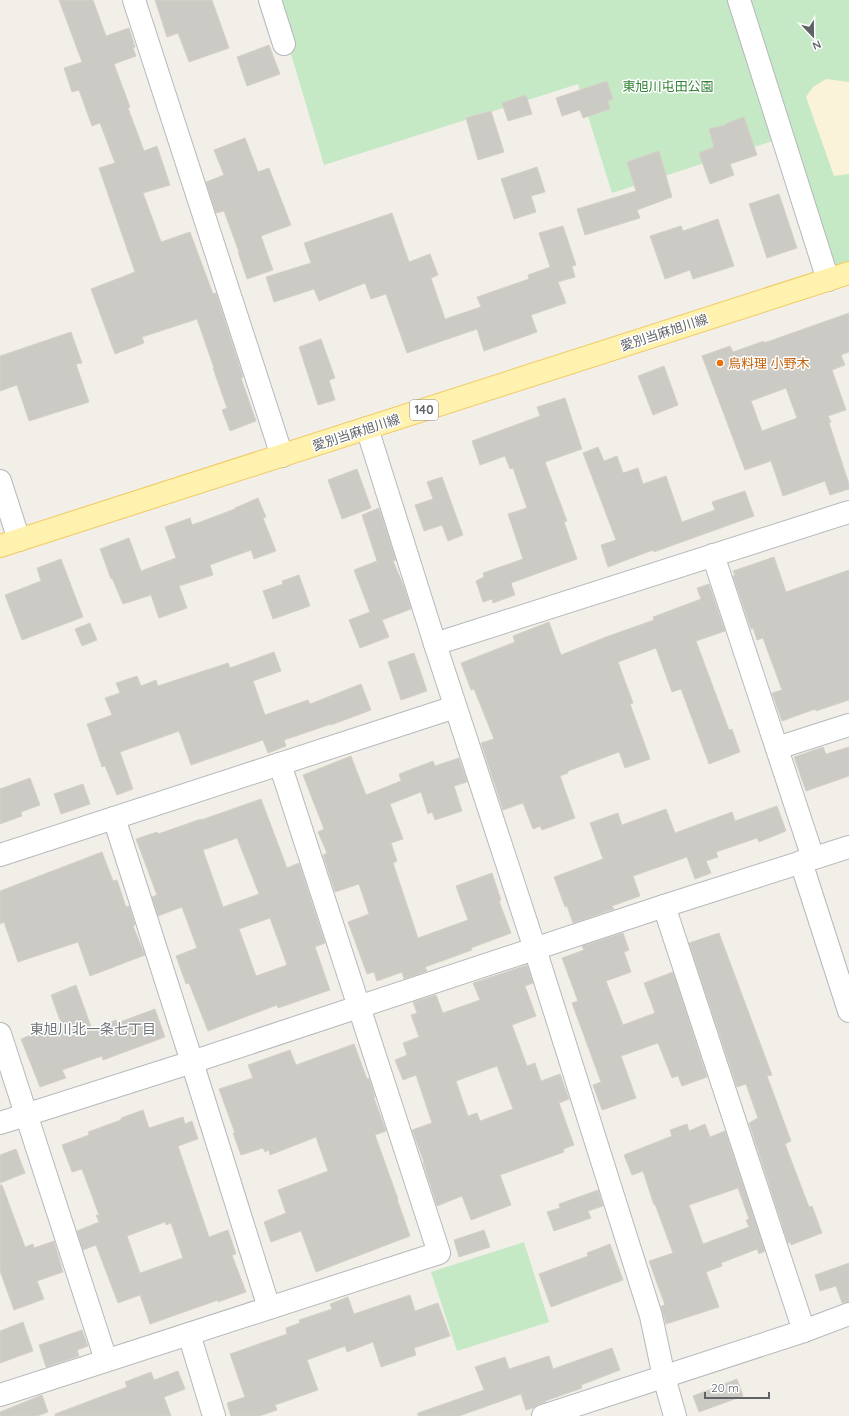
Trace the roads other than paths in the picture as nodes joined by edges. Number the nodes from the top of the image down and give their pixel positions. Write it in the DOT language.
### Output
graph roads {
  1 [pos="134,0"];
  2 [pos="270,0"];
  3 [pos="738,0"];
  4 [pos="284,44"];
  5 [pos="849,273"];
  6 [pos="828,280"];
  7 [pos="367,428"];
  8 [pos="282,456"];
  9 [pos="0,481"];
  10 [pos="849,512"];
  11 [pos="9,543"];
  12 [pos="713,555"];
  13 [pos="435,644"];
  14 [pos="455,707"];
  15 [pos="849,725"];
  16 [pos="777,748"];
  17 [pos="280,764"];
  18 [pos="114,818"];
  19 [pos="849,847"];
  20 [pos="0,855"];
  21 [pos="807,860"];
  22 [pos="664,906"];
  23 [pos="534,949"];
  24 [pos="359,1007"];
  25 [pos="849,1011"];
  26 [pos="0,1034"];
  27 [pos="192,1062"];
  28 [pos="26,1114"];
  29 [pos="0,1123"];
  30 [pos="269,1308"];
  31 [pos="849,1314"];
  32 [pos="804,1331"];
  33 [pos="189,1334"];
  34 [pos="106,1360"];
  35 [pos="664,1377"];
  36 [pos="0,1395"];
  37 [pos="214,1416"];
  38 [pos="543,1416"];
  39 [pos="675,1416"];
  1 -- 8 [label="street"];
  2 -- 4 [label="street"];
  3 -- 6 [label="street"];
  5 -- 6 [label="main road, 愛別当麻旭川線 / 140"];
  6 -- 7 [label="main road, 愛別当麻旭川線 / 140"];
  7 -- 8 [label="main road, 愛別当麻旭川線 / 140"];
  7 -- 13 [label="street"];
  8 -- 11 [label="main road, 愛別当麻旭川線 / 140"];
  9 -- 11 [label="street"];
  10 -- 12 [label="street"];
  12 -- 13 [label="street"];
  12 -- 16 [label="street"];
  13 -- 14 [label="street"];
  14 -- 17 [label="street"];
  14 -- 23 [label="street"];
  15 -- 16 [label="street"];
  16 -- 21 [label="street"];
  17 -- 18 [label="street"];
  17 -- 24 [label="street"];
  18 -- 20 [label="street"];
  18 -- 27 [label="street"];
  19 -- 21 [label="street"];
  21 -- 22 [label="street"];
  21 -- 25 [label="street"];
  22 -- 23 [label="street"];
  22 -- 32 [label="street"];
  23 -- 24 [label="street"];
  23 -- 35 [label="street"];
  24 -- 27 [label="street"];
  24 -- 30 [label="street"];
  26 -- 28 [label="street"];
  27 -- 28 [label="street"];
  27 -- 30 [label="street"];
  28 -- 29 [label="street"];
  28 -- 34 [label="street"];
  30 -- 33 [label="street"];
  31 -- 32 [label="street"];
  32 -- 35 [label="street"];
  33 -- 34 [label="street"];
  33 -- 37 [label="street"];
  34 -- 36 [label="street"];
  35 -- 38 [label="street"];
  35 -- 39 [label="street"];
}
